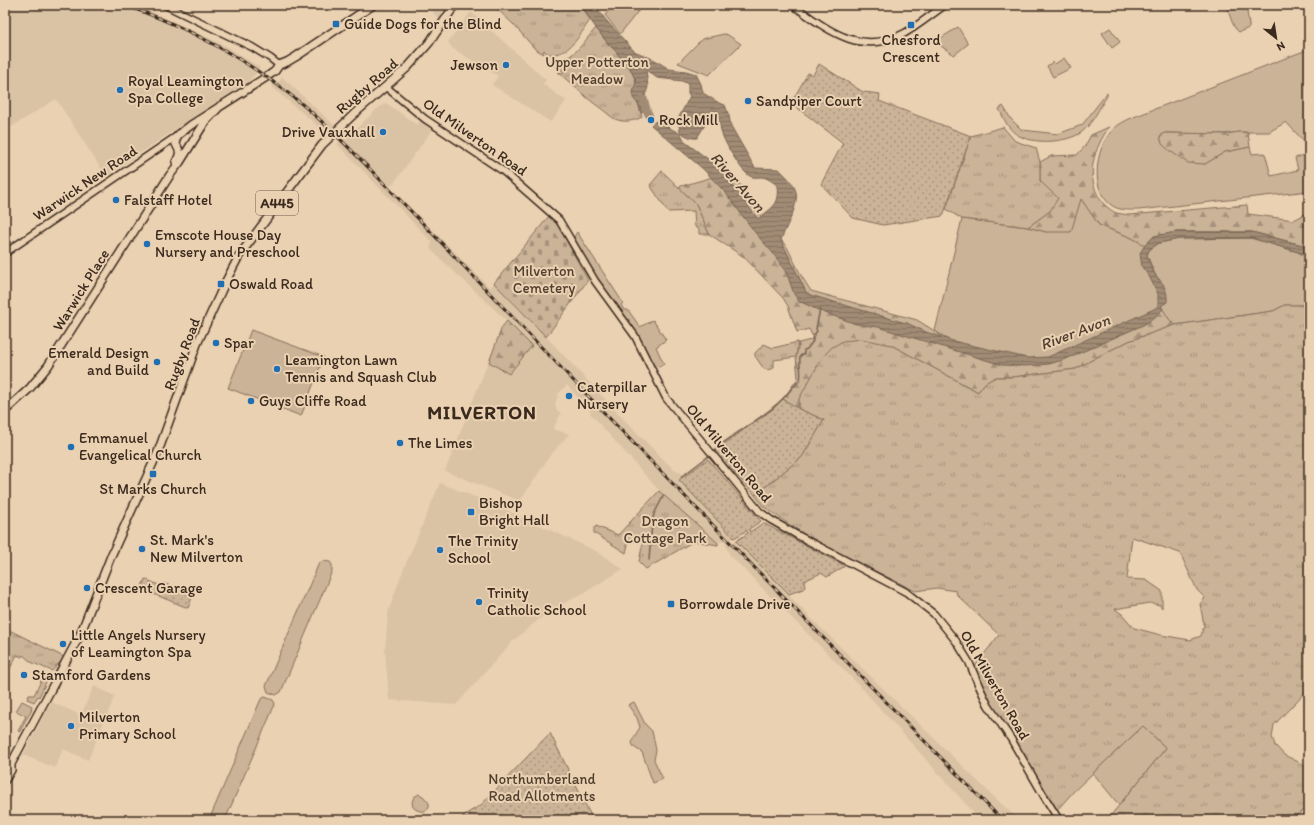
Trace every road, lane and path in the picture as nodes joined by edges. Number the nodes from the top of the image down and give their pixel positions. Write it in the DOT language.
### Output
graph roads {
  1 [pos="165,5"];
  2 [pos="373,5"];
  3 [pos="455,5"];
  4 [pos="793,5"];
  5 [pos="945,5"];
  6 [pos="279,64"];
  7 [pos="386,87"];
  8 [pos="220,106"];
  9 [pos="179,134"];
  10 [pos="190,144"];
  11 [pos="178,147"];
  12 [pos="159,149"];
  13 [pos="170,175"];
  14 [pos="5,253"];
  15 [pos="5,411"];
  16 [pos="11,764"];
  17 [pos="5,771"];
  18 [pos="5,780"];
  19 [pos="1059,820"];
  1 -- 6 [label="street"];
  2 -- 6 [label="main road, Warwick New Road"];
  3 -- 7 [label="main road, Rugby Road / A445"];
  4 -- 5 [label="street"];
  6 -- 8 [label="main road, Warwick New Road"];
  7 -- 16 [label="main road, Rugby Road / A445"];
  7 -- 19 [label="street, Old Milverton Road"];
  8 -- 9 [label="main road, Warwick New Road"];
  8 -- 10 [label="main road, Warwick Place"];
  9 -- 10 [label="main road"];
  9 -- 11 [label="main road, Warwick Place"];
  9 -- 12 [label="street, Warwick New Road"];
  10 -- 11 [label="main road, Warwick New Road"];
  10 -- 13 [label="main road, Warwick Place"];
  11 -- 12 [label="street, Warwick New Road"];
  11 -- 13 [label="main road, Warwick Place"];
  12 -- 14 [label="street, Warwick New Road"];
  13 -- 15 [label="main road, Warwick Place"];
  16 -- 17 [label="main road, Rugby Road / A445"];
  16 -- 18 [label="main road, Rugby Road / A445"];
}
